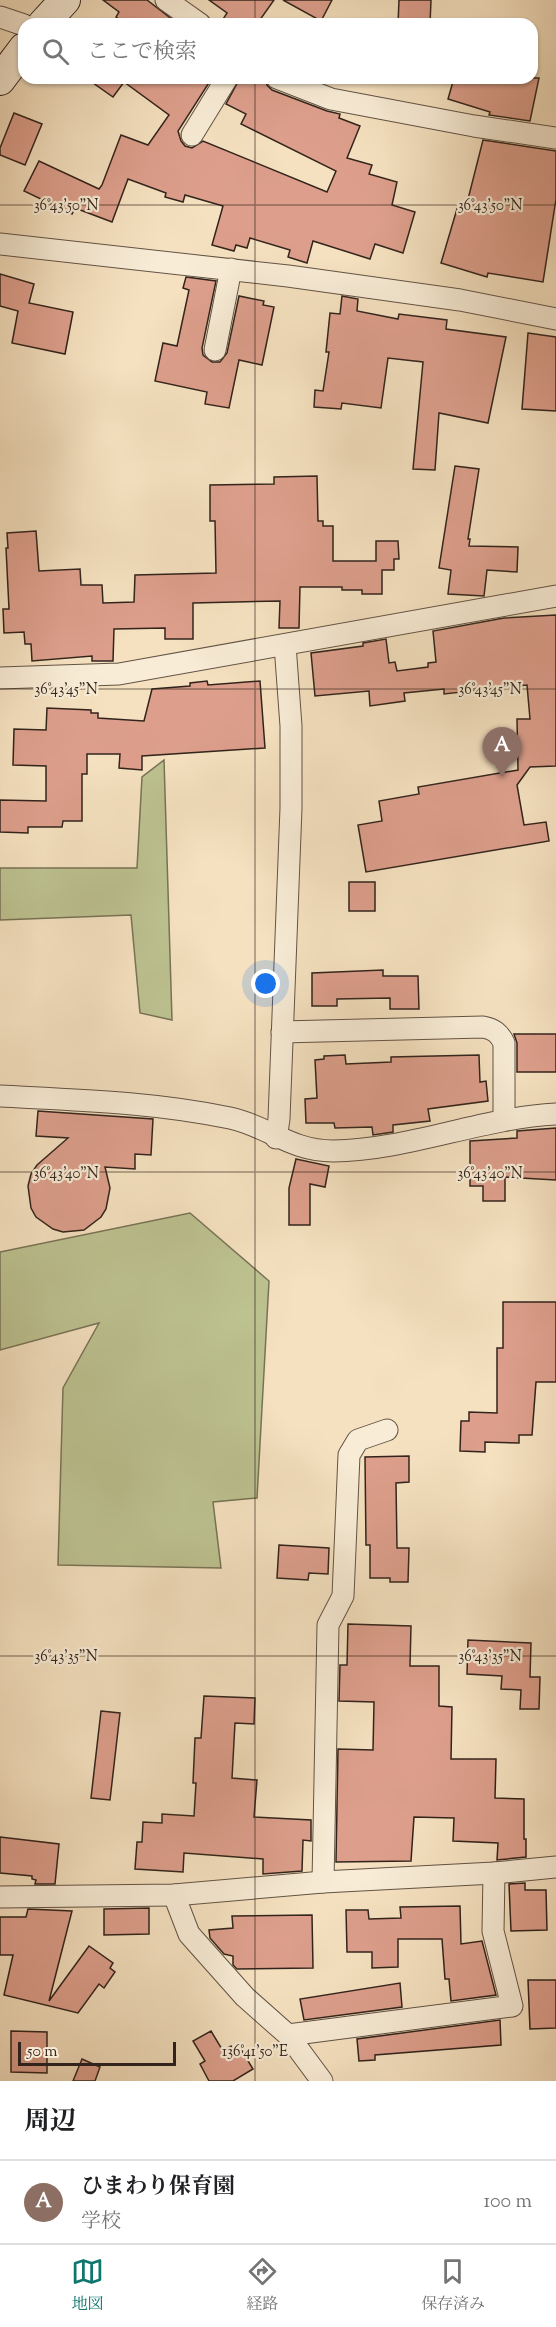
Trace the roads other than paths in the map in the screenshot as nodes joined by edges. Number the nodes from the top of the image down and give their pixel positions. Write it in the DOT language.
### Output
graph roads {
  1 [pos="64,0"];
  2 [pos="166,0"];
  3 [pos="0,17"];
  4 [pos="48,18"];
  5 [pos="192,18"];
  6 [pos="18,23"];
  7 [pos="18,56"];
  8 [pos="0,80"];
  9 [pos="223,84"];
  10 [pos="292,84"];
  11 [pos="192,135"];
  12 [pos="556,138"];
  13 [pos="0,244"];
  14 [pos="231,270"];
  15 [pos="556,319"];
  16 [pos="215,350"];
  17 [pos="556,596"];
  18 [pos="285,645"];
  19 [pos="0,678"];
  20 [pos="282,1032"];
  21 [pos="0,1096"];
  22 [pos="556,1114"];
  23 [pos="504,1120"];
  24 [pos="276,1138"];
  25 [pos="387,1431"];
  26 [pos="556,1868"];
  27 [pos="494,1873"];
  28 [pos="323,1882"];
  29 [pos="174,1895"];
  30 [pos="0,1897"];
  31 [pos="288,2035"];
  32 [pos="322,2081"];
  1 -- 4 [label="main road"];
  2 -- 5 [label="street"];
  3 -- 6 [label="street"];
  7 -- 8 [label="main road"];
  9 -- 11 [label="street"];
  10 -- 12 [label="street"];
  13 -- 14 [label="street"];
  14 -- 15 [label="street"];
  14 -- 16 [label="street"];
  17 -- 18 [label="street"];
  18 -- 19 [label="street"];
  18 -- 20 [label="street"];
  20 -- 23 [label="street"];
  20 -- 24 [label="street"];
  21 -- 24 [label="street"];
  22 -- 23 [label="street"];
  23 -- 24 [label="street"];
  25 -- 28 [label="street"];
  26 -- 27 [label="street"];
  27 -- 28 [label="street"];
  27 -- 31 [label="street"];
  28 -- 29 [label="street"];
  29 -- 30 [label="street"];
  29 -- 31 [label="street"];
  31 -- 32 [label="street"];
}
